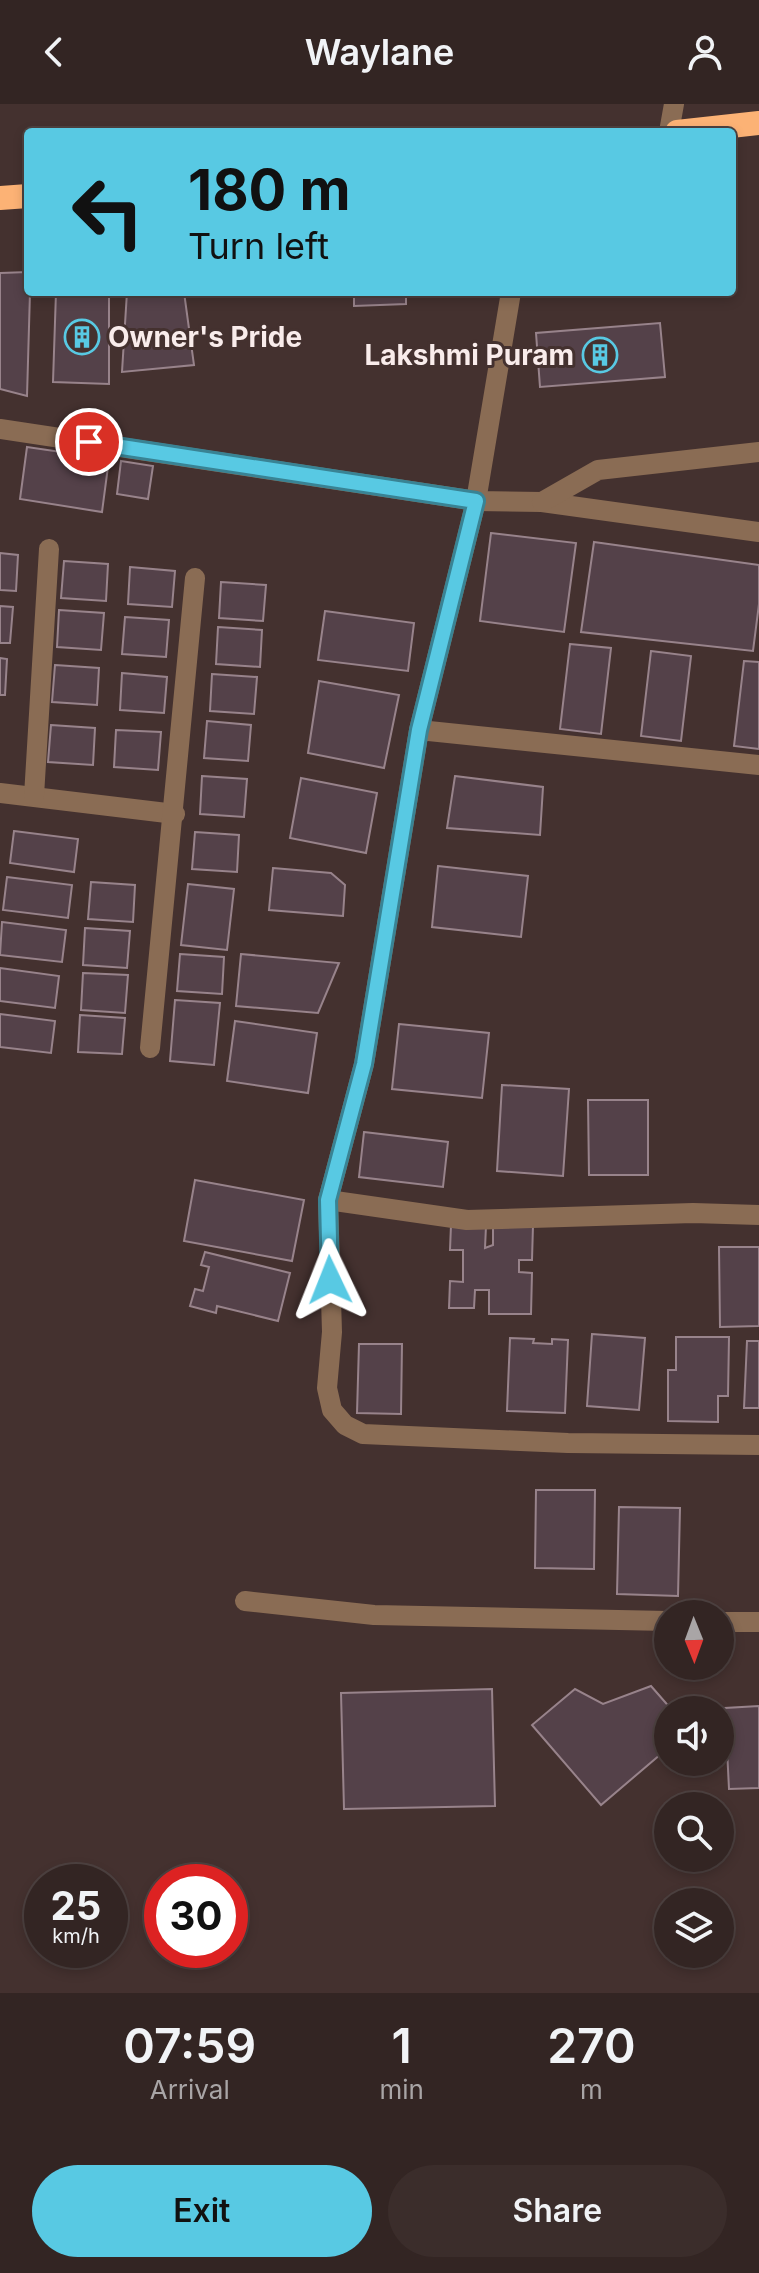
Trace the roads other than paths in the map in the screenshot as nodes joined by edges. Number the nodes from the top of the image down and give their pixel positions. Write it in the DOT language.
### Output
graph roads {
  1 [pos="674,104"];
  2 [pos="759,123"];
  3 [pos="670,128"];
  4 [pos="713,128"];
  5 [pos="24,196"];
  6 [pos="0,198"];
  7 [pos="510,296"];
  8 [pos="0,429"];
  9 [pos="759,452"];
  10 [pos="476,501"];
  11 [pos="542,502"];
  12 [pos="759,532"];
  13 [pos="49,549"];
  14 [pos="195,578"];
  15 [pos="419,730"];
  16 [pos="759,765"];
  17 [pos="0,793"];
  18 [pos="34,796"];
  19 [pos="175,814"];
  20 [pos="150,1048"];
  21 [pos="328,1200"];
  22 [pos="759,1215"];
  23 [pos="759,1445"];
  24 [pos="245,1601"];
  25 [pos="654,1621"];
  26 [pos="734,1622"];
  27 [pos="759,1622"];
  1 -- 3 [label="street"];
  2 -- 4 [label="highway"];
  5 -- 6 [label="highway"];
  7 -- 10 [label="street"];
  8 -- 10 [label="street"];
  9 -- 11 [label="street"];
  10 -- 11 [label="street"];
  10 -- 15 [label="street"];
  11 -- 12 [label="street"];
  13 -- 18 [label="street"];
  14 -- 19 [label="street"];
  15 -- 16 [label="street"];
  15 -- 21 [label="street"];
  17 -- 18 [label="street"];
  18 -- 19 [label="street"];
  19 -- 20 [label="street"];
  21 -- 22 [label="street"];
  21 -- 23 [label="street"];
  24 -- 25 [label="street"];
  26 -- 27 [label="street"];
}
